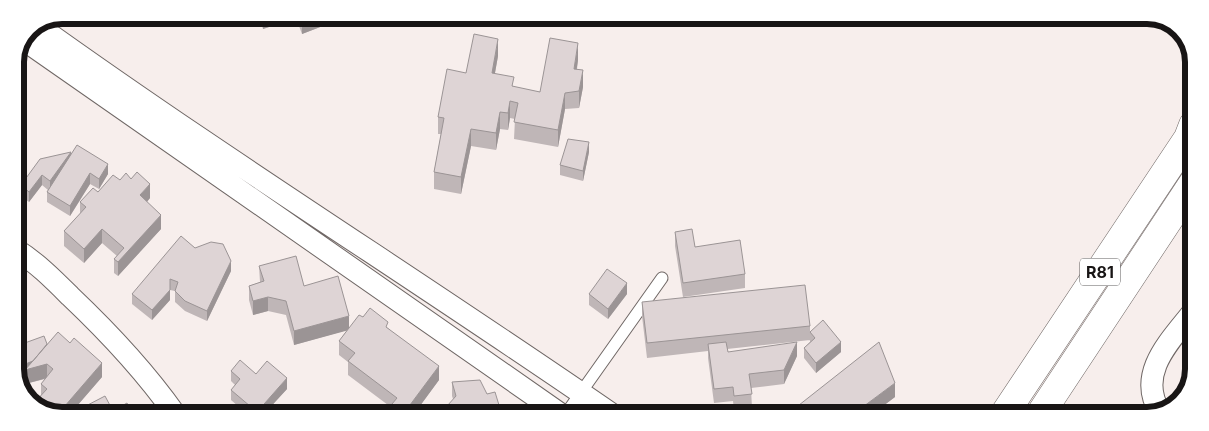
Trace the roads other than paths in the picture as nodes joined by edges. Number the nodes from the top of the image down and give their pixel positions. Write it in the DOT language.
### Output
graph roads {
  1 [pos="42,29"];
  2 [pos="29,43"];
  3 [pos="1185,143"];
  4 [pos="1185,194"];
  5 [pos="24,254"];
  6 [pos="662,278"];
  7 [pos="1185,323"];
  8 [pos="485,328"];
  9 [pos="470,351"];
  10 [pos="580,393"];
  11 [pos="1157,406"];
  12 [pos="170,407"];
  13 [pos="552,407"];
  14 [pos="570,407"];
  15 [pos="601,407"];
  16 [pos="1009,407"];
  17 [pos="1045,407"];
  1 -- 8 [label="street"];
  2 -- 9 [label="street"];
  3 -- 16 [label="main road, R81"];
  4 -- 17 [label="main road, R81"];
  5 -- 12 [label="street"];
  6 -- 10 [label="lane"];
  7 -- 11 [label="street"];
  8 -- 9 [label="street"];
  8 -- 10 [label="street"];
  9 -- 13 [label="street"];
  10 -- 14 [label="lane"];
  10 -- 15 [label="street"];
}
